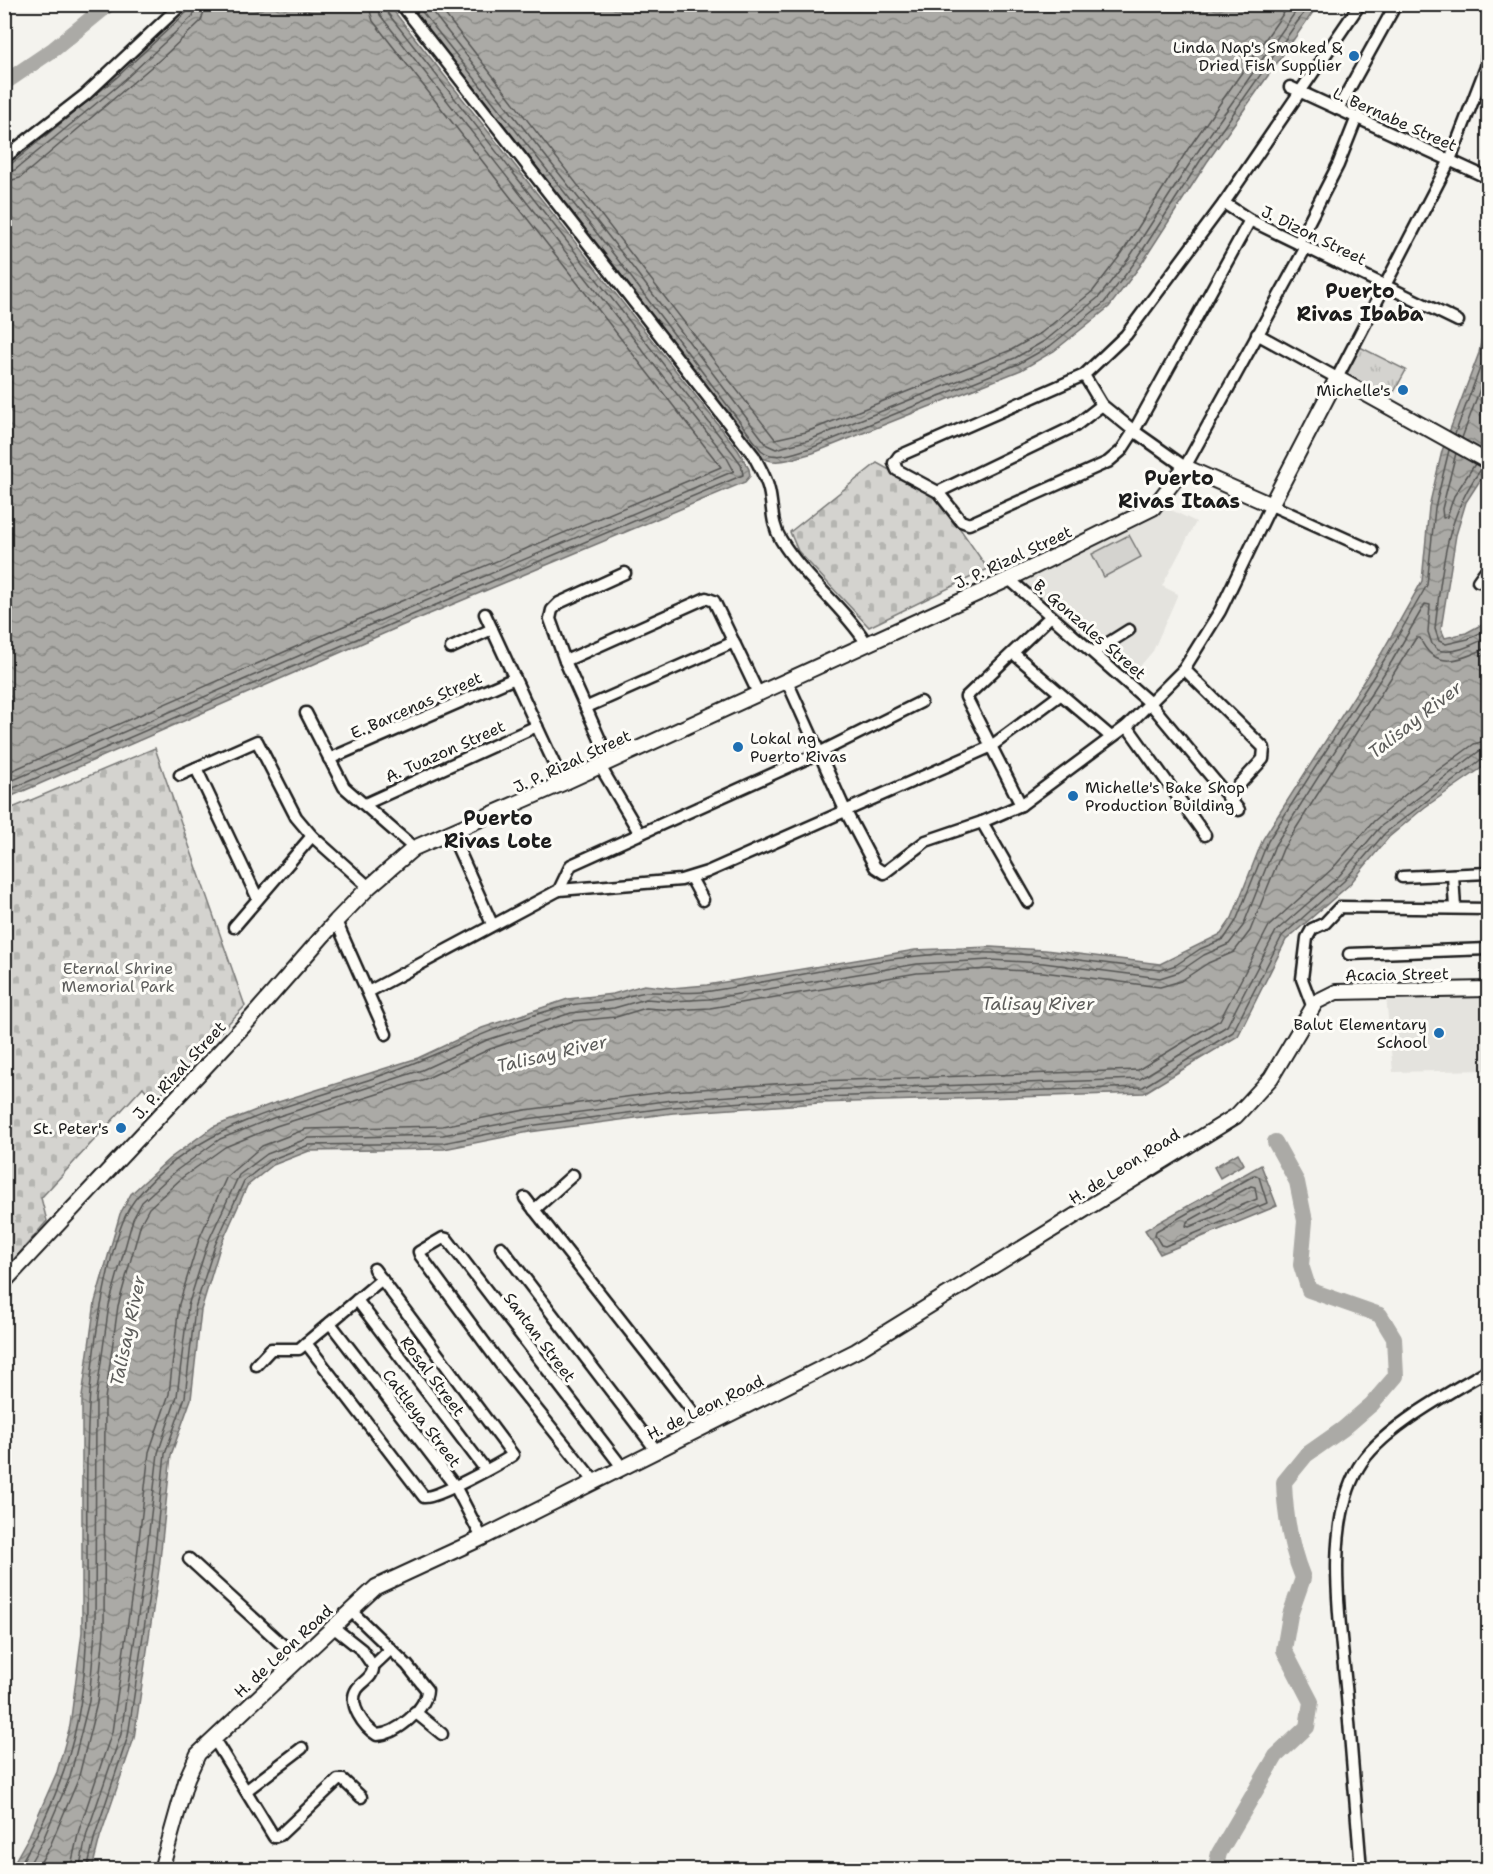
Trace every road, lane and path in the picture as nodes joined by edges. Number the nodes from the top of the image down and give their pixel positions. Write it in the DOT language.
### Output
graph roads {
  1 [pos="182,4"];
  2 [pos="401,4"];
  3 [pos="1360,4"];
  4 [pos="1396,4"];
  5 [pos="1488,47"];
  6 [pos="1295,90"];
  7 [pos="1338,109"];
  8 [pos="1357,117"];
  9 [pos="4,158"];
  10 [pos="1450,160"];
  11 [pos="1488,178"];
  12 [pos="1224,203"];
  13 [pos="1250,220"];
  14 [pos="1302,245"];
  15 [pos="1385,287"];
  16 [pos="1458,321"];
  17 [pos="1257,334"];
  18 [pos="1084,375"];
  19 [pos="1337,378"];
  20 [pos="1102,405"];
  21 [pos="1134,431"];
  22 [pos="1488,462"];
  23 [pos="1185,467"];
  24 [pos="938,492"];
  25 [pos="1270,505"];
  26 [pos="1374,551"];
  27 [pos="1488,567"];
  28 [pos="625,573"];
  29 [pos="1009,579"];
  30 [pos="1478,581"];
  31 [pos="485,614"];
  32 [pos="1051,616"];
  33 [pos="492,629"];
  34 [pos="1129,630"];
  35 [pos="734,642"];
  36 [pos="867,644"];
  37 [pos="451,648"];
  38 [pos="1094,652"];
  39 [pos="1013,653"];
  40 [pos="565,661"];
  41 [pos="1184,669"];
  42 [pos="515,678"];
  43 [pos="787,681"];
  44 [pos="758,693"];
  45 [pos="1060,695"];
  46 [pos="921,702"];
  47 [pos="1150,703"];
  48 [pos="587,707"];
  49 [pos="306,713"];
  50 [pos="537,726"];
  51 [pos="1127,726"];
  52 [pos="1111,737"];
  53 [pos="990,747"];
  54 [pos="819,753"];
  55 [pos="329,759"];
  56 [pos="605,764"];
  57 [pos="196,768"];
  58 [pos="180,775"];
  59 [pos="563,783"];
  60 [pos="1228,796"];
  61 [pos="365,804"];
  62 [pos="1021,804"];
  63 [pos="845,810"];
  64 [pos="1239,810"];
  65 [pos="982,822"];
  66 [pos="452,833"];
  67 [pos="640,834"];
  68 [pos="1205,835"];
  69 [pos="312,836"];
  70 [pos="414,848"];
  71 [pos="1488,873"];
  72 [pos="1453,875"];
  73 [pos="1402,877"];
  74 [pos="691,878"];
  75 [pos="369,887"];
  76 [pos="559,890"];
  77 [pos="257,897"];
  78 [pos="704,900"];
  79 [pos="1028,902"];
  80 [pos="1455,908"];
  81 [pos="1488,909"];
  82 [pos="336,921"];
  83 [pos="492,924"];
  84 [pos="234,927"];
  85 [pos="1488,949"];
  86 [pos="1349,954"];
  87 [pos="1488,989"];
  88 [pos="368,992"];
  89 [pos="1312,1008"];
  90 [pos="386,1034"];
  91 [pos="573,1175"];
  92 [pos="525,1198"];
  93 [pos="534,1210"];
  94 [pos="501,1246"];
  95 [pos="374,1269"];
  96 [pos="382,1279"];
  97 [pos="4,1282"];
  98 [pos="357,1300"];
  99 [pos="330,1323"];
  100 [pos="306,1343"];
  101 [pos="256,1365"];
  102 [pos="1488,1370"];
  103 [pos="704,1426"];
  104 [pos="656,1450"];
  105 [pos="622,1467"];
  106 [pos="484,1469"];
  107 [pos="594,1481"];
  108 [pos="455,1486"];
  109 [pos="482,1538"];
  110 [pos="189,1559"];
  111 [pos="351,1610"];
  112 [pos="333,1627"];
  113 [pos="391,1649"];
  114 [pos="298,1659"];
  115 [pos="373,1666"];
  116 [pos="415,1712"];
  117 [pos="442,1734"];
  118 [pos="214,1739"];
  119 [pos="302,1748"];
  120 [pos="247,1790"];
  121 [pos="361,1797"];
  122 [pos="161,1869"];
  123 [pos="1361,1869"];
  1 -- 9 [label="street"];
  2 -- 36 [label="street"];
  3 -- 6 [label="street"];
  4 -- 7 [label="street"];
  5 -- 10 [label="street"];
  6 -- 7 [label="street, L. Bernabe Street"];
  6 -- 12 [label="street"];
  7 -- 8 [label="street, L. Bernabe Street"];
  8 -- 10 [label="street, L. Bernabe Street"];
  8 -- 14 [label="street"];
  10 -- 11 [label="street, L. Bernabe Street"];
  10 -- 15 [label="street"];
  12 -- 13 [label="street, J. Dizon Street"];
  12 -- 18 [label="street"];
  13 -- 14 [label="street, J. Dizon Street"];
  13 -- 21 [label="street"];
  14 -- 15 [label="street, J. Dizon Street"];
  14 -- 17 [label="street"];
  15 -- 16 [label="street, J. Dizon Street"];
  15 -- 19 [label="street"];
  17 -- 19 [label="street"];
  17 -- 23 [label="street"];
  18 -- 20 [label="street"];
  18 -- 24 [label="street"];
  19 -- 22 [label="street"];
  19 -- 25 [label="street"];
  20 -- 21 [label="street"];
  20 -- 24 [label="street"];
  21 -- 23 [label="street"];
  21 -- 24 [label="street"];
  23 -- 25 [label="street"];
  23 -- 29 [label="street, J. P. Rizal Street"];
  25 -- 26 [label="street"];
  25 -- 41 [label="street"];
  27 -- 30 [label="street"];
  28 -- 40 [label="street"];
  29 -- 32 [label="street, B. Gonzales Street"];
  29 -- 36 [label="street, J. P. Rizal Street"];
  31 -- 33 [label="street"];
  32 -- 38 [label="street, B. Gonzales Street"];
  32 -- 39 [label="street"];
  33 -- 37 [label="street"];
  33 -- 42 [label="street"];
  34 -- 38 [label="street"];
  35 -- 40 [label="street"];
  35 -- 44 [label="street"];
  35 -- 48 [label="street"];
  36 -- 43 [label="street, J. P. Rizal Street"];
  38 -- 47 [label="street, B. Gonzales Street"];
  39 -- 45 [label="street"];
  39 -- 53 [label="street"];
  40 -- 48 [label="street"];
  41 -- 47 [label="street"];
  41 -- 60 [label="street"];
  42 -- 50 [label="street"];
  42 -- 55 [label="street, E. Barcenas Street"];
  43 -- 44 [label="street, J. P. Rizal Street"];
  43 -- 54 [label="street"];
  44 -- 56 [label="street, J. P. Rizal Street"];
  45 -- 52 [label="street"];
  45 -- 53 [label="street"];
  46 -- 54 [label="street"];
  47 -- 51 [label="street"];
  47 -- 60 [label="street, B. Gonzales Street"];
  48 -- 56 [label="street"];
  49 -- 55 [label="street"];
  50 -- 59 [label="street"];
  50 -- 61 [label="street, A. Tuazon Street"];
  51 -- 52 [label="street"];
  51 -- 68 [label="street"];
  52 -- 62 [label="street"];
  53 -- 62 [label="street"];
  53 -- 63 [label="street"];
  54 -- 63 [label="street"];
  54 -- 67 [label="street"];
  55 -- 61 [label="street"];
  56 -- 59 [label="street, J. P. Rizal Street"];
  56 -- 67 [label="street"];
  57 -- 58 [label="street"];
  57 -- 69 [label="street"];
  57 -- 77 [label="street"];
  59 -- 66 [label="street, J. P. Rizal Street"];
  60 -- 64 [label="street, B. Gonzales Street"];
  61 -- 70 [label="street"];
  62 -- 65 [label="street"];
  63 -- 65 [label="street"];
  63 -- 74 [label="street"];
  65 -- 79 [label="street"];
  66 -- 70 [label="street, J. P. Rizal Street"];
  66 -- 83 [label="street"];
  67 -- 76 [label="street"];
  69 -- 75 [label="street"];
  69 -- 77 [label="street"];
  70 -- 75 [label="street, J. P. Rizal Street"];
  71 -- 72 [label="street"];
  72 -- 73 [label="street"];
  72 -- 80 [label="street"];
  74 -- 76 [label="street"];
  74 -- 78 [label="street"];
  75 -- 82 [label="street, J. P. Rizal Street"];
  76 -- 83 [label="street"];
  77 -- 84 [label="street"];
  80 -- 81 [label="street"];
  80 -- 89 [label="street"];
  82 -- 88 [label="street"];
  82 -- 97 [label="street, J. P. Rizal Street"];
  83 -- 88 [label="street"];
  85 -- 86 [label="street"];
  87 -- 89 [label="street, Acacia Street"];
  88 -- 90 [label="street"];
  89 -- 103 [label="street, H. de Leon Road"];
  91 -- 93 [label="street"];
  92 -- 93 [label="street"];
  93 -- 103 [label="street"];
  94 -- 104 [label="street"];
  95 -- 96 [label="street"];
  96 -- 98 [label="street"];
  96 -- 106 [label="street"];
  98 -- 99 [label="street"];
  98 -- 106 [label="street, Rosal Street"];
  99 -- 100 [label="street"];
  99 -- 108 [label="street, Cattleya Street"];
  100 -- 101 [label="street"];
  100 -- 108 [label="street"];
  102 -- 123 [label="street"];
  103 -- 104 [label="street, H. de Leon Road"];
  104 -- 105 [label="street, H. de Leon Road"];
  105 -- 107 [label="street, H. de Leon Road"];
  105 -- 107 [label="street, Santan Street"];
  106 -- 108 [label="street"];
  107 -- 109 [label="street, H. de Leon Road"];
  108 -- 109 [label="street, Cattleya Street"];
  109 -- 111 [label="street, H. de Leon Road"];
  110 -- 114 [label="street"];
  111 -- 112 [label="street, H. de Leon Road"];
  111 -- 113 [label="street"];
  112 -- 114 [label="street, H. de Leon Road"];
  112 -- 115 [label="street"];
  113 -- 115 [label="street"];
  113 -- 116 [label="street"];
  114 -- 118 [label="street, H. de Leon Road"];
  115 -- 116 [label="street"];
  116 -- 117 [label="street"];
  118 -- 120 [label="street"];
  118 -- 122 [label="street, H. de Leon Road"];
  119 -- 120 [label="street"];
  120 -- 121 [label="street"];
}
